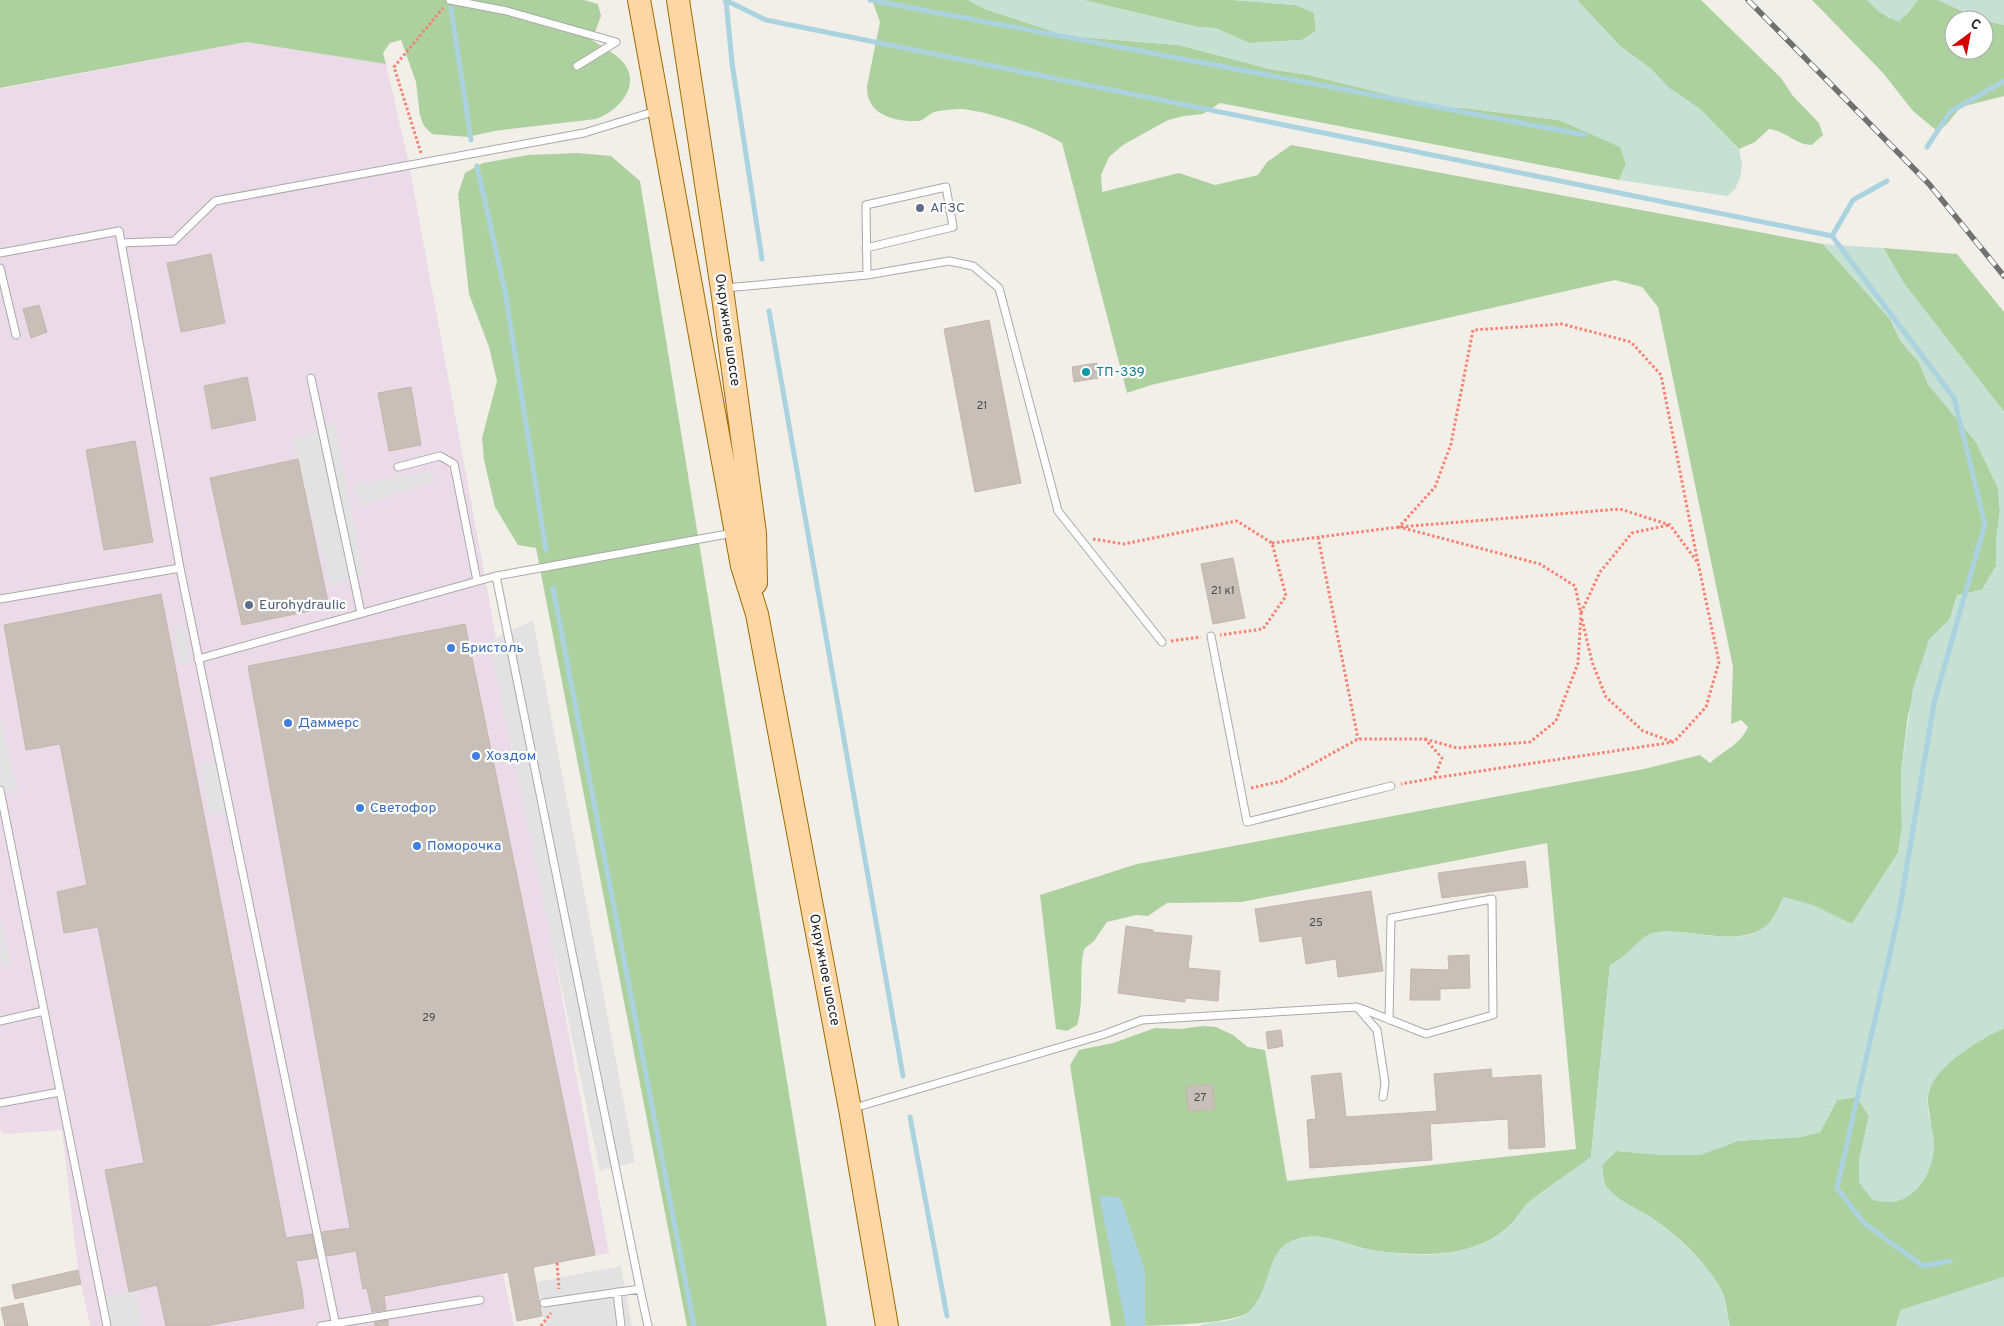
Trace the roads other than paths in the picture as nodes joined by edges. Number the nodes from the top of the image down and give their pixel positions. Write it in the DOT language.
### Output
graph roads {
  1 [pos="450,0"];
  2 [pos="639,0"];
  3 [pos="678,0"];
  4 [pos="577,66"];
  5 [pos="659,110"];
  6 [pos="122,243"];
  7 [pos="866,248"];
  8 [pos="0,253"];
  9 [pos="0,268"];
  10 [pos="867,275"];
  11 [pos="722,289"];
  12 [pos="16,335"];
  13 [pos="311,378"];
  14 [pos="398,467"];
  15 [pos="736,532"];
  16 [pos="180,568"];
  17 [pos="496,576"];
  18 [pos="478,581"];
  19 [pos="0,599"];
  20 [pos="361,614"];
  21 [pos="757,614"];
  22 [pos="1211,636"];
  23 [pos="1162,642"];
  24 [pos="198,658"];
  25 [pos="1391,786"];
  26 [pos="0,790"];
  27 [pos="1357,1007"];
  28 [pos="44,1011"];
  29 [pos="1390,1020"];
  30 [pos="0,1022"];
  31 [pos="60,1092"];
  32 [pos="1383,1097"];
  33 [pos="0,1103"];
  34 [pos="850,1108"];
  35 [pos="640,1289"];
  36 [pos="618,1292"];
  37 [pos="480,1300"];
  38 [pos="544,1304"];
  39 [pos="336,1325"];
  40 [pos="107,1326"];
  41 [pos="321,1326"];
  42 [pos="621,1326"];
  43 [pos="648,1326"];
  44 [pos="887,1326"];
  1 -- 4 [label="lane"];
  2 -- 5 [label="main road, Окружное шоссе"];
  3 -- 11 [label="main road, Окружное шоссе"];
  5 -- 6 [label="lane"];
  5 -- 15 [label="main road, Окружное шоссе"];
  6 -- 8 [label="lane"];
  6 -- 16 [label="lane"];
  7 -- 7 [label="lane"];
  7 -- 10 [label="lane"];
  9 -- 12 [label="lane"];
  10 -- 11 [label="lane"];
  10 -- 23 [label="lane"];
  11 -- 21 [label="main road, Окружное шоссе"];
  13 -- 20 [label="lane"];
  14 -- 18 [label="lane"];
  15 -- 17 [label="lane"];
  15 -- 21 [label="main road, Окружное шоссе"];
  16 -- 19 [label="lane"];
  16 -- 24 [label="lane"];
  17 -- 18 [label="lane"];
  17 -- 35 [label="lane"];
  18 -- 20 [label="lane"];
  20 -- 24 [label="lane"];
  21 -- 34 [label="main road, Окружное шоссе"];
  22 -- 25 [label="lane"];
  24 -- 39 [label="lane"];
  26 -- 28 [label="lane"];
  27 -- 29 [label="lane"];
  27 -- 32 [label="lane"];
  27 -- 34 [label="lane"];
  28 -- 30 [label="lane"];
  28 -- 31 [label="lane"];
  29 -- 29 [label="lane"];
  31 -- 33 [label="lane"];
  31 -- 40 [label="lane"];
  34 -- 44 [label="main road, Окружное шоссе"];
  35 -- 36 [label="lane"];
  35 -- 43 [label="lane"];
  36 -- 38 [label="lane"];
  36 -- 42 [label="lane"];
  37 -- 39 [label="lane"];
  39 -- 41 [label="lane"];
}
